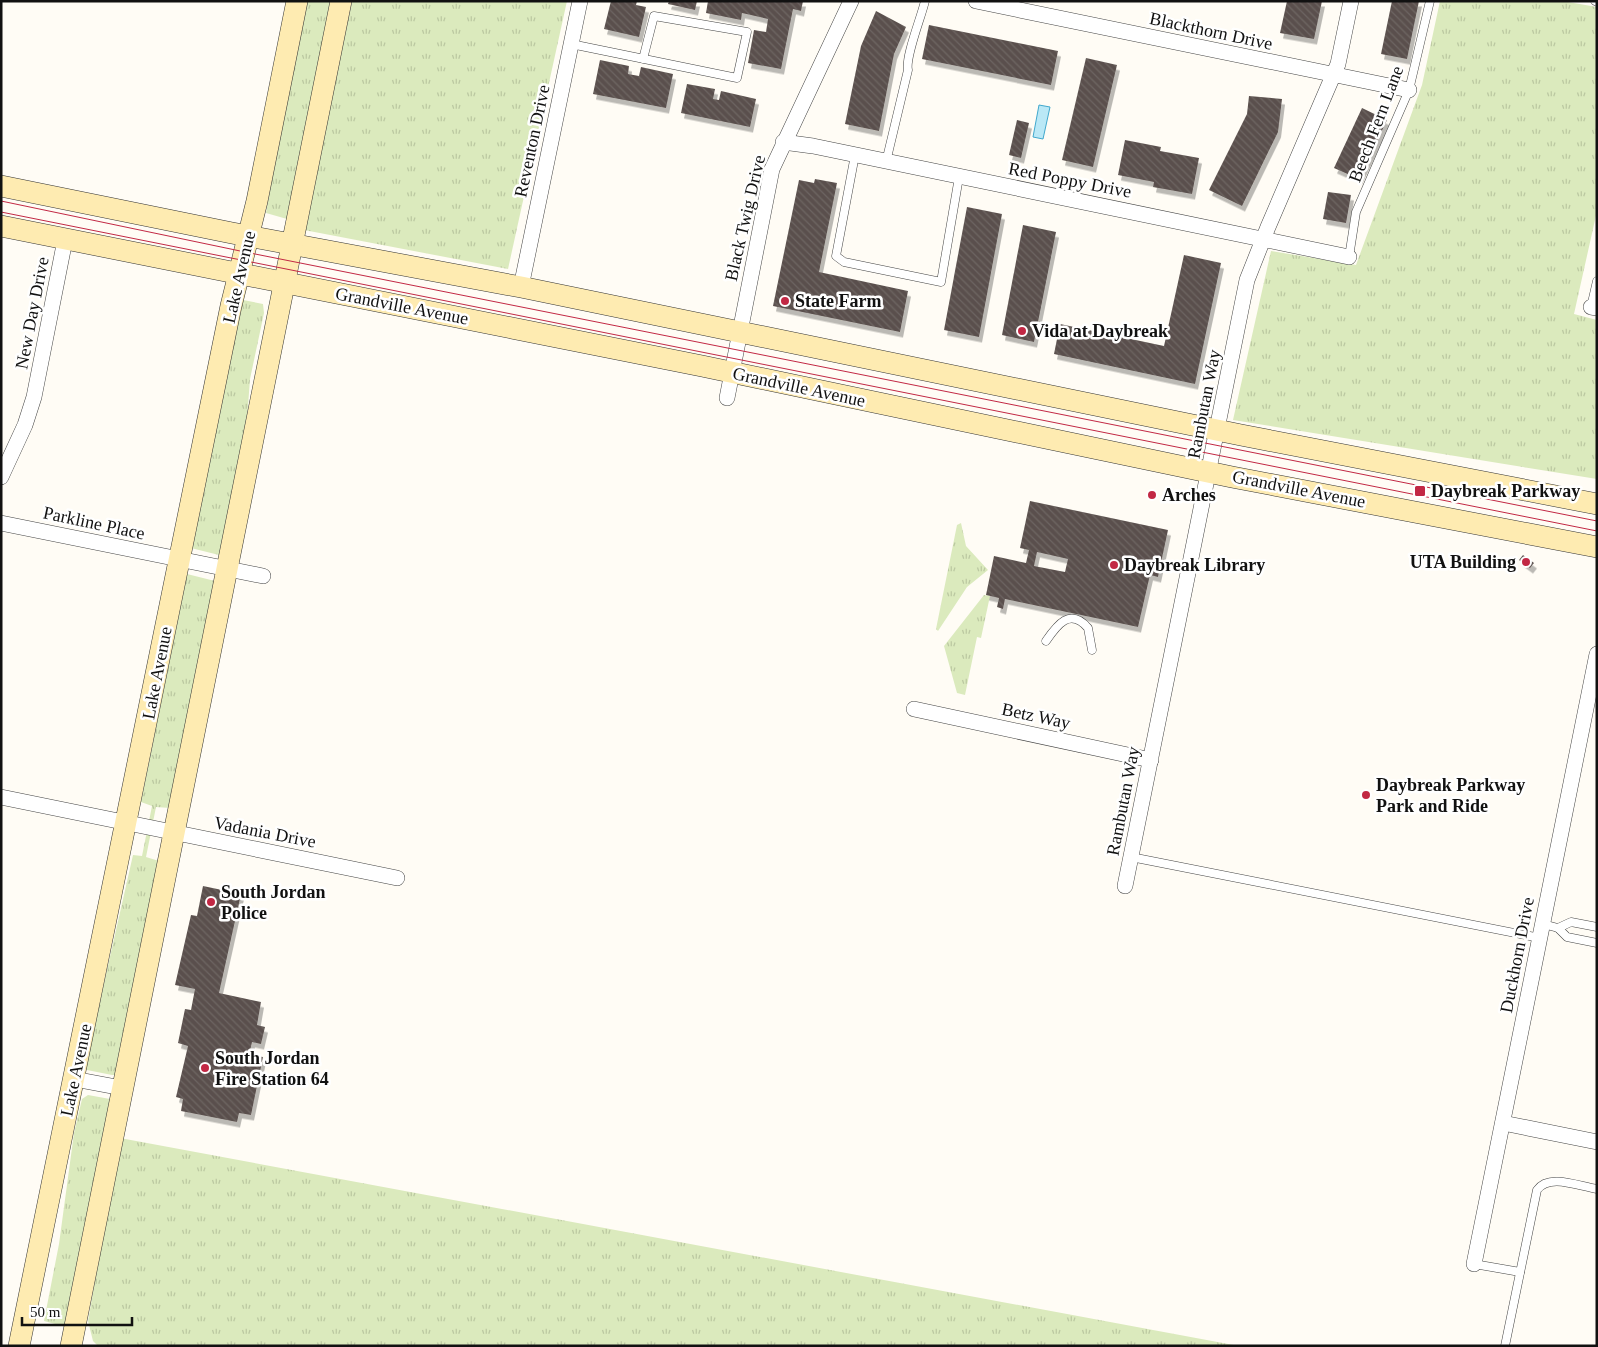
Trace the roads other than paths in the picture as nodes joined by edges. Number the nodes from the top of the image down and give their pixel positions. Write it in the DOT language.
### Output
graph roads {
  1 [pos="297,1"];
  2 [pos="341,1"];
  3 [pos="580,1"];
  4 [pos="851,1"];
  5 [pos="925,1"];
  6 [pos="976,1"];
  7 [pos="1351,1"];
  8 [pos="1430,1"];
  9 [pos="1026,6"];
  10 [pos="571,44"];
  11 [pos="643,59"];
  12 [pos="1333,74"];
  13 [pos="1409,90"];
  14 [pos="783,142"];
  15 [pos="855,155"];
  16 [pos="886,162"];
  17 [pos="959,177"];
  18 [pos="1,186"];
  19 [pos="1,226"];
  20 [pos="248,236"];
  21 [pos="1263,239"];
  22 [pos="65,240"];
  23 [pos="292,244"];
  24 [pos="1349,257"];
  25 [pos="239,274"];
  26 [pos="1597,281"];
  27 [pos="284,282"];
  28 [pos="521,288"];
  29 [pos="1594,308"];
  30 [pos="739,332"];
  31 [pos="732,372"];
  32 [pos="727,398"];
  33 [pos="1217,430"];
  34 [pos="1209,472"];
  35 [pos="1,477"];
  36 [pos="1597,504"];
  37 [pos="1,523"];
  38 [pos="1597,547"];
  39 [pos="179,559"];
  40 [pos="226,568"];
  41 [pos="263,576"];
  42 [pos="1046,641"];
  43 [pos="1092,650"];
  44 [pos="1597,654"];
  45 [pos="914,709"];
  46 [pos="1151,760"];
  47 [pos="1,797"];
  48 [pos="126,823"];
  49 [pos="173,832"];
  50 [pos="1131,856"];
  51 [pos="397,878"];
  52 [pos="1125,886"];
  53 [pos="1597,927"];
  54 [pos="1558,928"];
  55 [pos="1541,931"];
  56 [pos="1597,943"];
  57 [pos="74,1079"];
  58 [pos="122,1088"];
  59 [pos="1503,1123"];
  60 [pos="1597,1142"];
  61 [pos="1597,1189"];
  62 [pos="1474,1264"];
  63 [pos="1520,1272"];
  64 [pos="19,1346"];
  65 [pos="71,1346"];
  66 [pos="1505,1346"];
  1 -- 20 [label="street, Lake Avenue"];
  2 -- 23 [label="street"];
  3 -- 10 [label="street, Reventon Drive"];
  4 -- 14 [label="street, Black Twig Drive"];
  5 -- 16 [label="lane"];
  6 -- 9 [label="street, Blackthorn Drive"];
  7 -- 12 [label="street, Rambutan Way"];
  8 -- 13 [label="lane, Beech Fern Lane"];
  9 -- 12 [label="street, Blackthorn Drive"];
  10 -- 11 [label="lane"];
  10 -- 28 [label="street, Reventon Drive"];
  11 -- 11 [label="lane"];
  12 -- 13 [label="street, Blackthorn Drive"];
  12 -- 21 [label="street, Rambutan Way"];
  13 -- 24 [label="lane, Beech Fern Lane"];
  14 -- 15 [label="street, Red Poppy Drive"];
  14 -- 30 [label="street, Black Twig Drive"];
  15 -- 16 [label="street, Red Poppy Drive"];
  15 -- 17 [label="lane"];
  16 -- 17 [label="street, Red Poppy Drive"];
  17 -- 21 [label="street, Red Poppy Drive"];
  18 -- 20 [label="street"];
  19 -- 22 [label="street, Grandville Avenue"];
  20 -- 23 [label="street"];
  20 -- 25 [label="street, Lake Avenue"];
  21 -- 24 [label="street, Red Poppy Drive"];
  21 -- 33 [label="street, Rambutan Way"];
  22 -- 25 [label="street, Grandville Avenue"];
  22 -- 35 [label="street, New Day Drive"];
  23 -- 27 [label="street"];
  23 -- 28 [label="street"];
  25 -- 27 [label="street, Grandville Avenue"];
  25 -- 39 [label="street, Lake Avenue"];
  26 -- 29 [label="lane"];
  27 -- 31 [label="street, Grandville Avenue"];
  27 -- 40 [label="street"];
  28 -- 30 [label="street"];
  30 -- 31 [label="street, Black Twig Drive"];
  30 -- 33 [label="street"];
  31 -- 32 [label="street, Black Twig Drive"];
  31 -- 34 [label="street, Grandville Avenue"];
  33 -- 34 [label="street, Rambutan Way"];
  33 -- 36 [label="street"];
  34 -- 38 [label="street, Grandville Avenue"];
  34 -- 46 [label="street, Rambutan Way"];
  37 -- 39 [label="street, Parkline Place"];
  39 -- 40 [label="street"];
  39 -- 48 [label="street, Lake Avenue"];
  40 -- 41 [label="street"];
  40 -- 49 [label="street"];
  42 -- 43 [label="lane"];
  44 -- 55 [label="street, Duckhorn Drive"];
  45 -- 46 [label="street, Betz Way"];
  46 -- 50 [label="street, Rambutan Way"];
  47 -- 48 [label="street, Vadania Drive"];
  48 -- 49 [label="street, Vadania Drive"];
  48 -- 57 [label="street, Lake Avenue"];
  49 -- 51 [label="street, Vadania Drive"];
  49 -- 58 [label="street"];
  50 -- 52 [label="street, Rambutan Way"];
  50 -- 55 [label="lane"];
  53 -- 54 [label="lane"];
  54 -- 55 [label="lane"];
  54 -- 56 [label="lane"];
  55 -- 59 [label="street, Duckhorn Drive"];
  57 -- 58 [label="street"];
  57 -- 64 [label="street, Lake Avenue"];
  58 -- 65 [label="street"];
  59 -- 60 [label="street"];
  59 -- 62 [label="street, Duckhorn Drive"];
  61 -- 63 [label="lane"];
  62 -- 63 [label="lane"];
  63 -- 66 [label="lane"];
}
